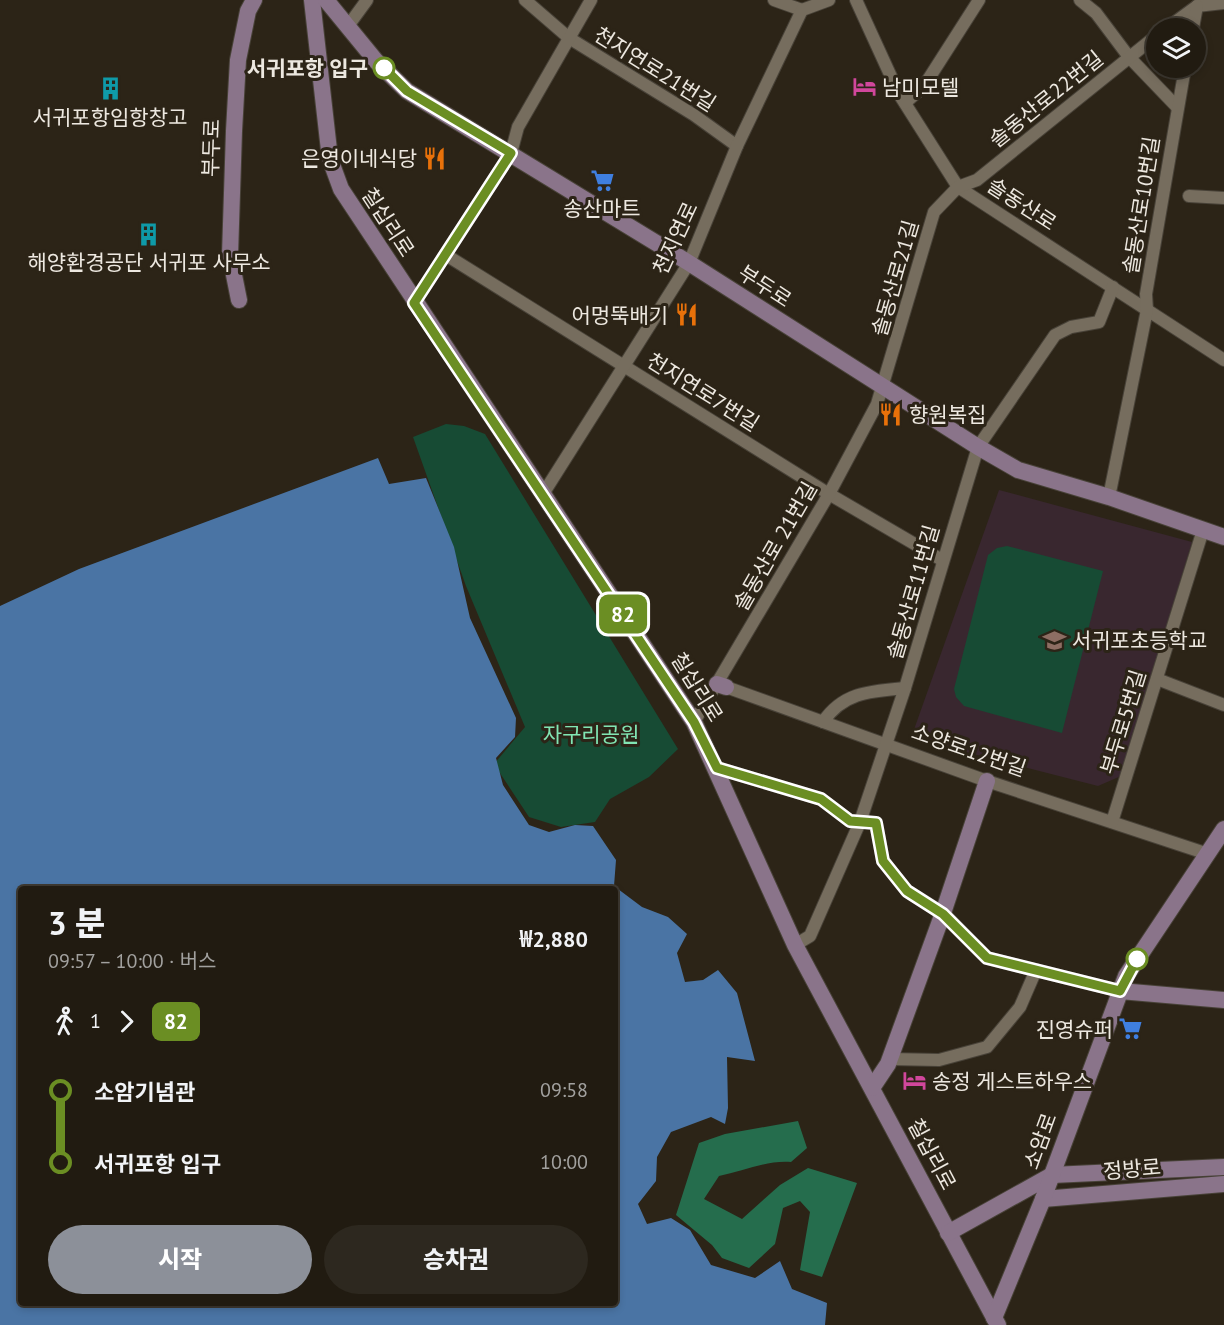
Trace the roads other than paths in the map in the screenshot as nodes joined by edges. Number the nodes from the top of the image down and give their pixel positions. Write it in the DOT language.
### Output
graph roads {
  1 [pos="254,0"];
  2 [pos="312,0"];
  3 [pos="326,0"];
  4 [pos="367,0"];
  5 [pos="525,0"];
  6 [pos="591,0"];
  7 [pos="774,0"];
  8 [pos="829,0"];
  9 [pos="856,0"];
  10 [pos="979,0"];
  11 [pos="1080,0"];
  12 [pos="1194,3"];
  13 [pos="1224,3"];
  14 [pos="802,10"];
  15 [pos="1181,18"];
  16 [pos="1193,18"];
  17 [pos="348,26"];
  18 [pos="569,38"];
  19 [pos="1146,44"];
  20 [pos="1129,57"];
  21 [pos="1183,78"];
  22 [pos="905,103"];
  23 [pos="1177,106"];
  24 [pos="737,146"];
  25 [pos="511,153"];
  26 [pos="958,187"];
  27 [pos="1189,196"];
  28 [pos="1224,198"];
  29 [pos="446,255"];
  30 [pos="689,263"];
  31 [pos="1113,287"];
  32 [pos="239,300"];
  33 [pos="414,303"];
  34 [pos="1147,310"];
  35 [pos="1224,360"];
  36 [pos="625,366"];
  37 [pos="884,388"];
  38 [pos="978,447"];
  39 [pos="543,494"];
  40 [pos="829,494"];
  41 [pos="1109,497"];
  42 [pos="1203,530"];
  43 [pos="1224,537"];
  44 [pos="942,560"];
  45 [pos="1157,679"];
  46 [pos="721,686"];
  47 [pos="905,688"];
  48 [pos="1224,705"];
  49 [pos="694,722"];
  50 [pos="823,722"];
  51 [pos="886,744"];
  52 [pos="717,768"];
  53 [pos="987,781"];
  54 [pos="860,822"];
  55 [pos="1112,822"];
  56 [pos="1224,829"];
  57 [pos="1208,854"];
  58 [pos="943,914"];
  59 [pos="795,945"];
  60 [pos="1036,970"];
  61 [pos="1120,991"];
  62 [pos="1224,1000"];
  63 [pos="890,1059"];
  64 [pos="872,1088"];
  65 [pos="1224,1167"];
  66 [pos="1052,1175"];
  67 [pos="1224,1184"];
  68 [pos="1043,1198"];
  69 [pos="948,1233"];
  70 [pos="995,1322"];
  1 -- 32 [label="street, 부두로"];
  2 -- 33 [label="street, 칠십리로"];
  3 -- 17 [label="street, 부두로"];
  4 -- 17 [label="street"];
  5 -- 18 [label="street, 천지연로21번길"];
  6 -- 18 [label="street"];
  7 -- 14 [label="street"];
  8 -- 14 [label="street"];
  9 -- 22 [label="street, 솔동산로"];
  10 -- 22 [label="street"];
  11 -- 20 [label="street"];
  12 -- 13 [label="street"];
  12 -- 15 [label="street"];
  12 -- 16 [label="street"];
  14 -- 24 [label="street, 천지연로"];
  17 -- 25 [label="street, 부두로"];
  18 -- 24 [label="street, 천지연로21번길"];
  18 -- 25 [label="street"];
  19 -- 20 [label="street, 솔동산로22번길"];
  20 -- 23 [label="street"];
  20 -- 26 [label="street, 솔동산로22번길"];
  21 -- 23 [label="street, 솔동산로10번길"];
  22 -- 26 [label="street, 솔동산로"];
  23 -- 34 [label="street, 솔동산로10번길"];
  24 -- 30 [label="street, 천지연로"];
  25 -- 29 [label="street"];
  25 -- 30 [label="street, 부두로"];
  26 -- 31 [label="street, 솔동산로"];
  26 -- 37 [label="street, 솔동산로21길"];
  27 -- 28 [label="street"];
  29 -- 33 [label="street"];
  29 -- 36 [label="street, 천지연로7번길"];
  30 -- 36 [label="street, 천지연로"];
  30 -- 37 [label="street, 부두로"];
  31 -- 34 [label="street, 솔동산로"];
  31 -- 38 [label="street, 솔동산로11번길"];
  33 -- 39 [label="street, 칠십리로"];
  34 -- 35 [label="street, 솔동산로"];
  34 -- 41 [label="street"];
  36 -- 39 [label="street, 천지연로"];
  36 -- 40 [label="street, 천지연로7번길"];
  37 -- 38 [label="street, 부두로"];
  37 -- 40 [label="street, 솔동산로 21번길"];
  38 -- 41 [label="street, 부두로"];
  38 -- 44 [label="street, 솔동산로11번길"];
  39 -- 49 [label="street, 칠십리로"];
  40 -- 44 [label="street, 천지연로7번길"];
  40 -- 46 [label="street, 솔동산로 21번길"];
  41 -- 42 [label="street, 부두로"];
  42 -- 43 [label="street, 부두로"];
  42 -- 45 [label="street, 부두로5번길"];
  44 -- 47 [label="street, 솔동산로11번길"];
  45 -- 48 [label="street"];
  45 -- 55 [label="street, 부두로5번길"];
  46 -- 49 [label="street, 솔동산로 21번길"];
  46 -- 50 [label="street, 소양로12번길"];
  47 -- 50 [label="street"];
  47 -- 51 [label="street, 솔동산로11번길"];
  49 -- 52 [label="street, 칠십리로"];
  50 -- 51 [label="street, 소양로12번길"];
  51 -- 53 [label="street, 소양로12번길"];
  51 -- 54 [label="street, 솔동산로11번길"];
  52 -- 54 [label="street"];
  52 -- 59 [label="street, 칠십리로"];
  53 -- 55 [label="street, 소양로12번길"];
  53 -- 58 [label="street"];
  54 -- 58 [label="street"];
  54 -- 59 [label="street, 솔동산로11번길"];
  55 -- 57 [label="street, 소양로12번길"];
  56 -- 57 [label="street, 소암로"];
  57 -- 61 [label="street, 소암로"];
  58 -- 60 [label="street"];
  58 -- 63 [label="street"];
  59 -- 64 [label="street, 칠십리로"];
  60 -- 61 [label="street"];
  60 -- 63 [label="street"];
  61 -- 62 [label="street"];
  61 -- 66 [label="street, 소암로"];
  63 -- 64 [label="street"];
  64 -- 69 [label="street, 칠십리로"];
  65 -- 66 [label="street, 정방로"];
  66 -- 68 [label="street, 소암로"];
  66 -- 69 [label="street"];
  67 -- 68 [label="street, 정방로"];
  68 -- 70 [label="street, 소암로"];
  69 -- 70 [label="street, 칠십리로"];
}
